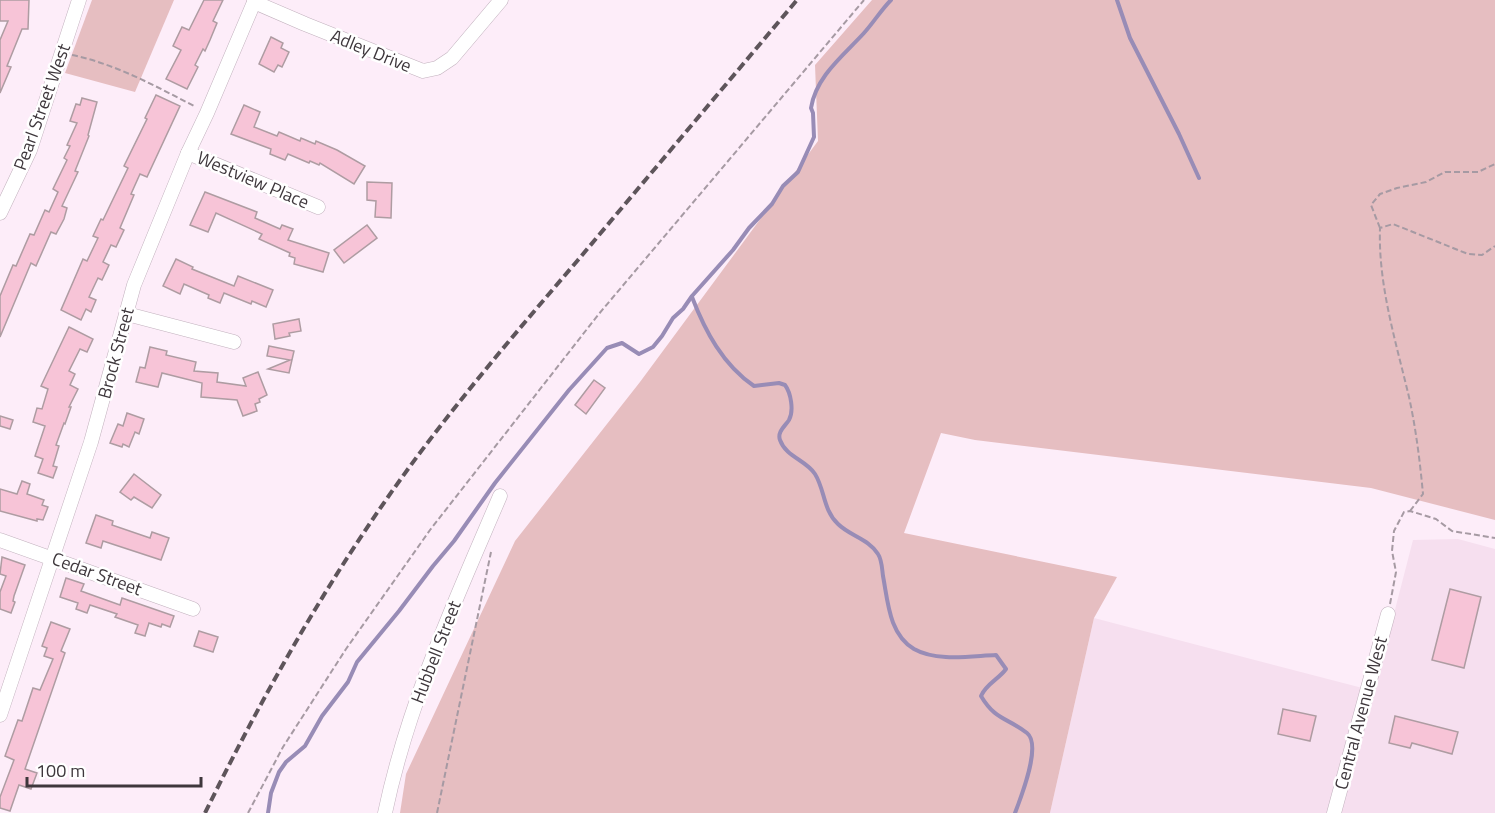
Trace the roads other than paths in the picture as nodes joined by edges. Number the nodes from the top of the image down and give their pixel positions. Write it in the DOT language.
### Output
graph roads {
  1 [pos="79,0"];
  2 [pos="501,0"];
  3 [pos="254,1"];
  4 [pos="188,153"];
  5 [pos="318,207"];
  6 [pos="0,213"];
  7 [pos="127,314"];
  8 [pos="234,342"];
  9 [pos="500,496"];
  10 [pos="0,540"];
  11 [pos="52,558"];
  12 [pos="193,609"];
  13 [pos="1388,614"];
  14 [pos="0,715"];
  15 [pos="385,813"];
  16 [pos="1334,813"];
  1 -- 6 [label="street, Pearl Street West"];
  2 -- 3 [label="street, Adley Drive"];
  3 -- 4 [label="street, Brock Street"];
  4 -- 5 [label="street, Westview Place"];
  4 -- 7 [label="street, Brock Street"];
  7 -- 8 [label="street"];
  7 -- 11 [label="street, Brock Street"];
  9 -- 15 [label="street, Hubbell Street"];
  10 -- 11 [label="street, Cedar Street"];
  11 -- 12 [label="street, Cedar Street"];
  11 -- 14 [label="street, Brock Street"];
  13 -- 16 [label="street, Central Avenue West"];
}
